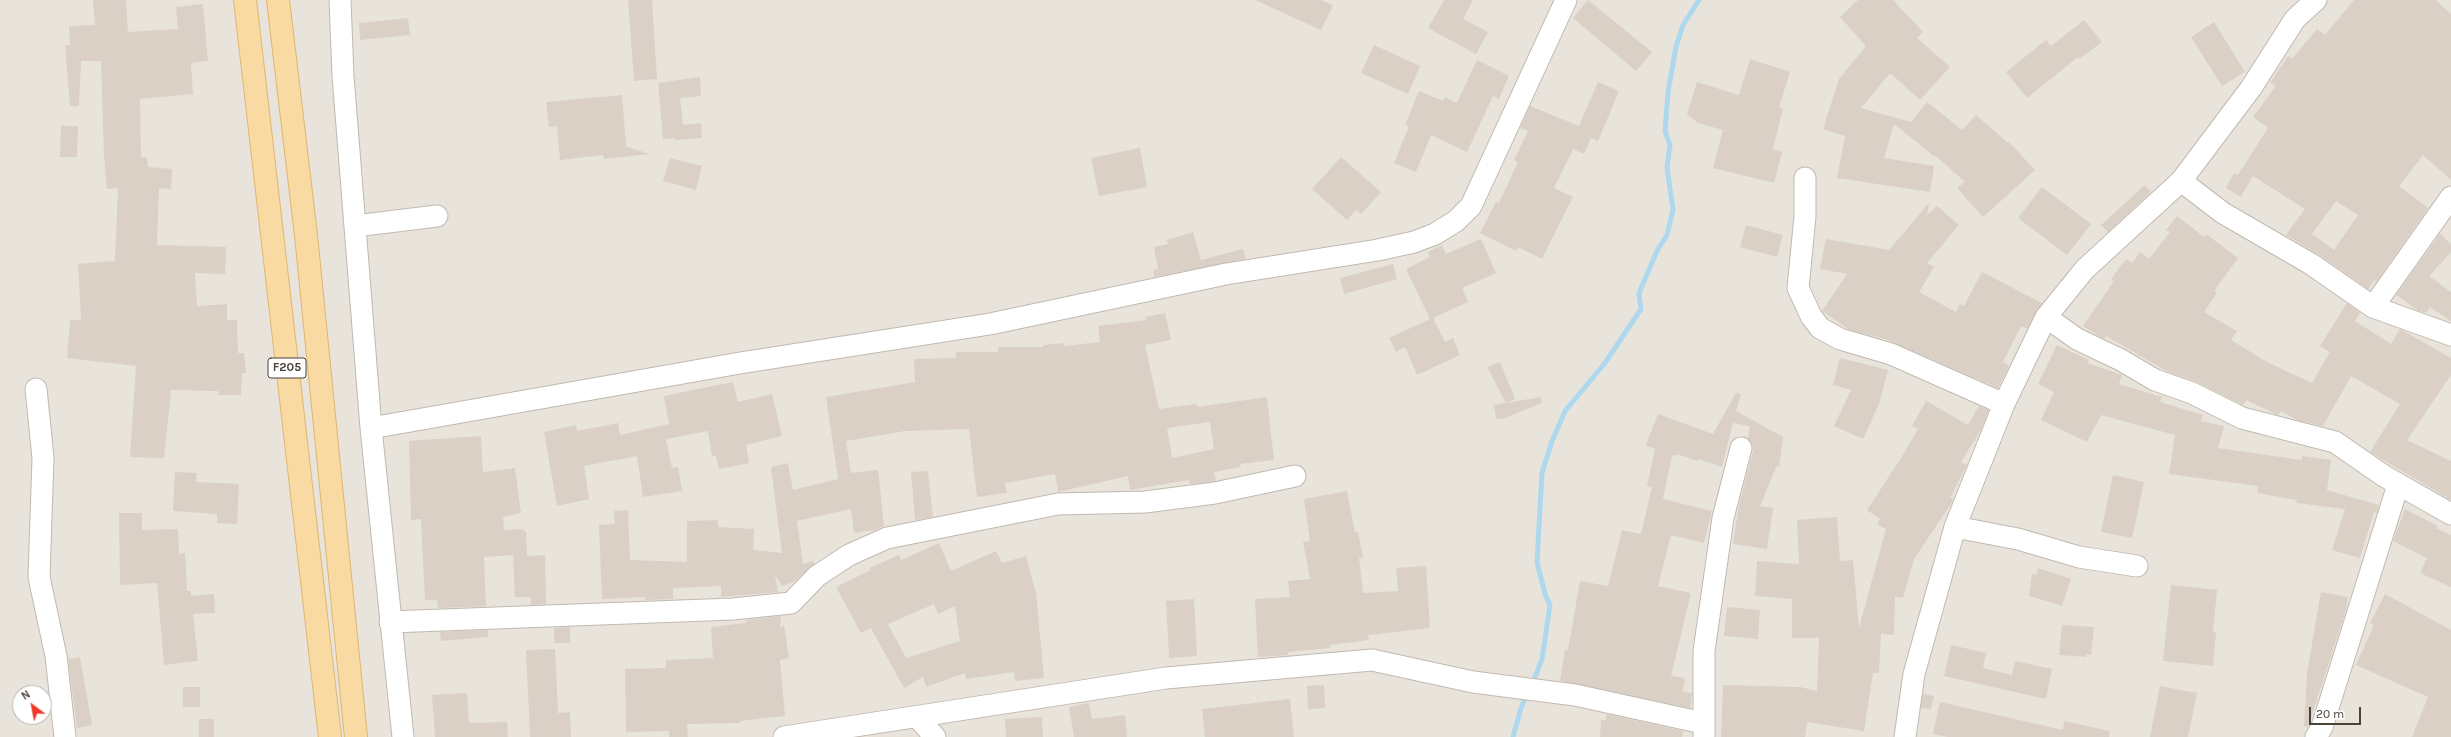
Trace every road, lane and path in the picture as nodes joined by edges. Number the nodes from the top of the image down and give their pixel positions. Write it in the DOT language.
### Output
graph roads {
  1 [pos="245,0"];
  2 [pos="278,0"];
  3 [pos="340,0"];
  4 [pos="1566,0"];
  5 [pos="2316,0"];
  6 [pos="1805,178"];
  7 [pos="2181,181"];
  8 [pos="2451,197"];
  9 [pos="437,216"];
  10 [pos="355,226"];
  11 [pos="2373,307"];
  12 [pos="2046,317"];
  13 [pos="2451,335"];
  14 [pos="36,389"];
  15 [pos="2004,404"];
  16 [pos="371,428"];
  17 [pos="1741,448"];
  18 [pos="1295,476"];
  19 [pos="2398,485"];
  20 [pos="2451,514"];
  21 [pos="1955,527"];
  22 [pos="2137,566"];
  23 [pos="390,622"];
  24 [pos="917,717"];
  25 [pos="1703,730"];
  26 [pos="815,735"];
  27 [pos="64,737"];
  28 [pos="330,737"];
  29 [pos="356,737"];
  30 [pos="403,737"];
  31 [pos="784,737"];
  32 [pos="934,737"];
  33 [pos="1905,737"];
  34 [pos="2316,737"];
  1 -- 28 [label="main road, F205"];
  2 -- 29 [label="main road, F205"];
  3 -- 10 [label="street"];
  4 -- 16 [label="street"];
  5 -- 7 [label="street"];
  6 -- 15 [label="street"];
  7 -- 11 [label="street"];
  7 -- 12 [label="street"];
  8 -- 11 [label="street"];
  9 -- 10 [label="street"];
  10 -- 16 [label="street"];
  11 -- 13 [label="street"];
  12 -- 15 [label="street"];
  12 -- 19 [label="street"];
  14 -- 27 [label="street"];
  15 -- 21 [label="street"];
  16 -- 23 [label="street"];
  17 -- 25 [label="street"];
  18 -- 23 [label="street"];
  19 -- 20 [label="street"];
  19 -- 34 [label="street"];
  21 -- 22 [label="street"];
  21 -- 33 [label="street"];
  23 -- 30 [label="street"];
  24 -- 25 [label="street"];
  24 -- 26 [label="street"];
  24 -- 32 [label="street"];
  26 -- 31 [label="street"];
}
